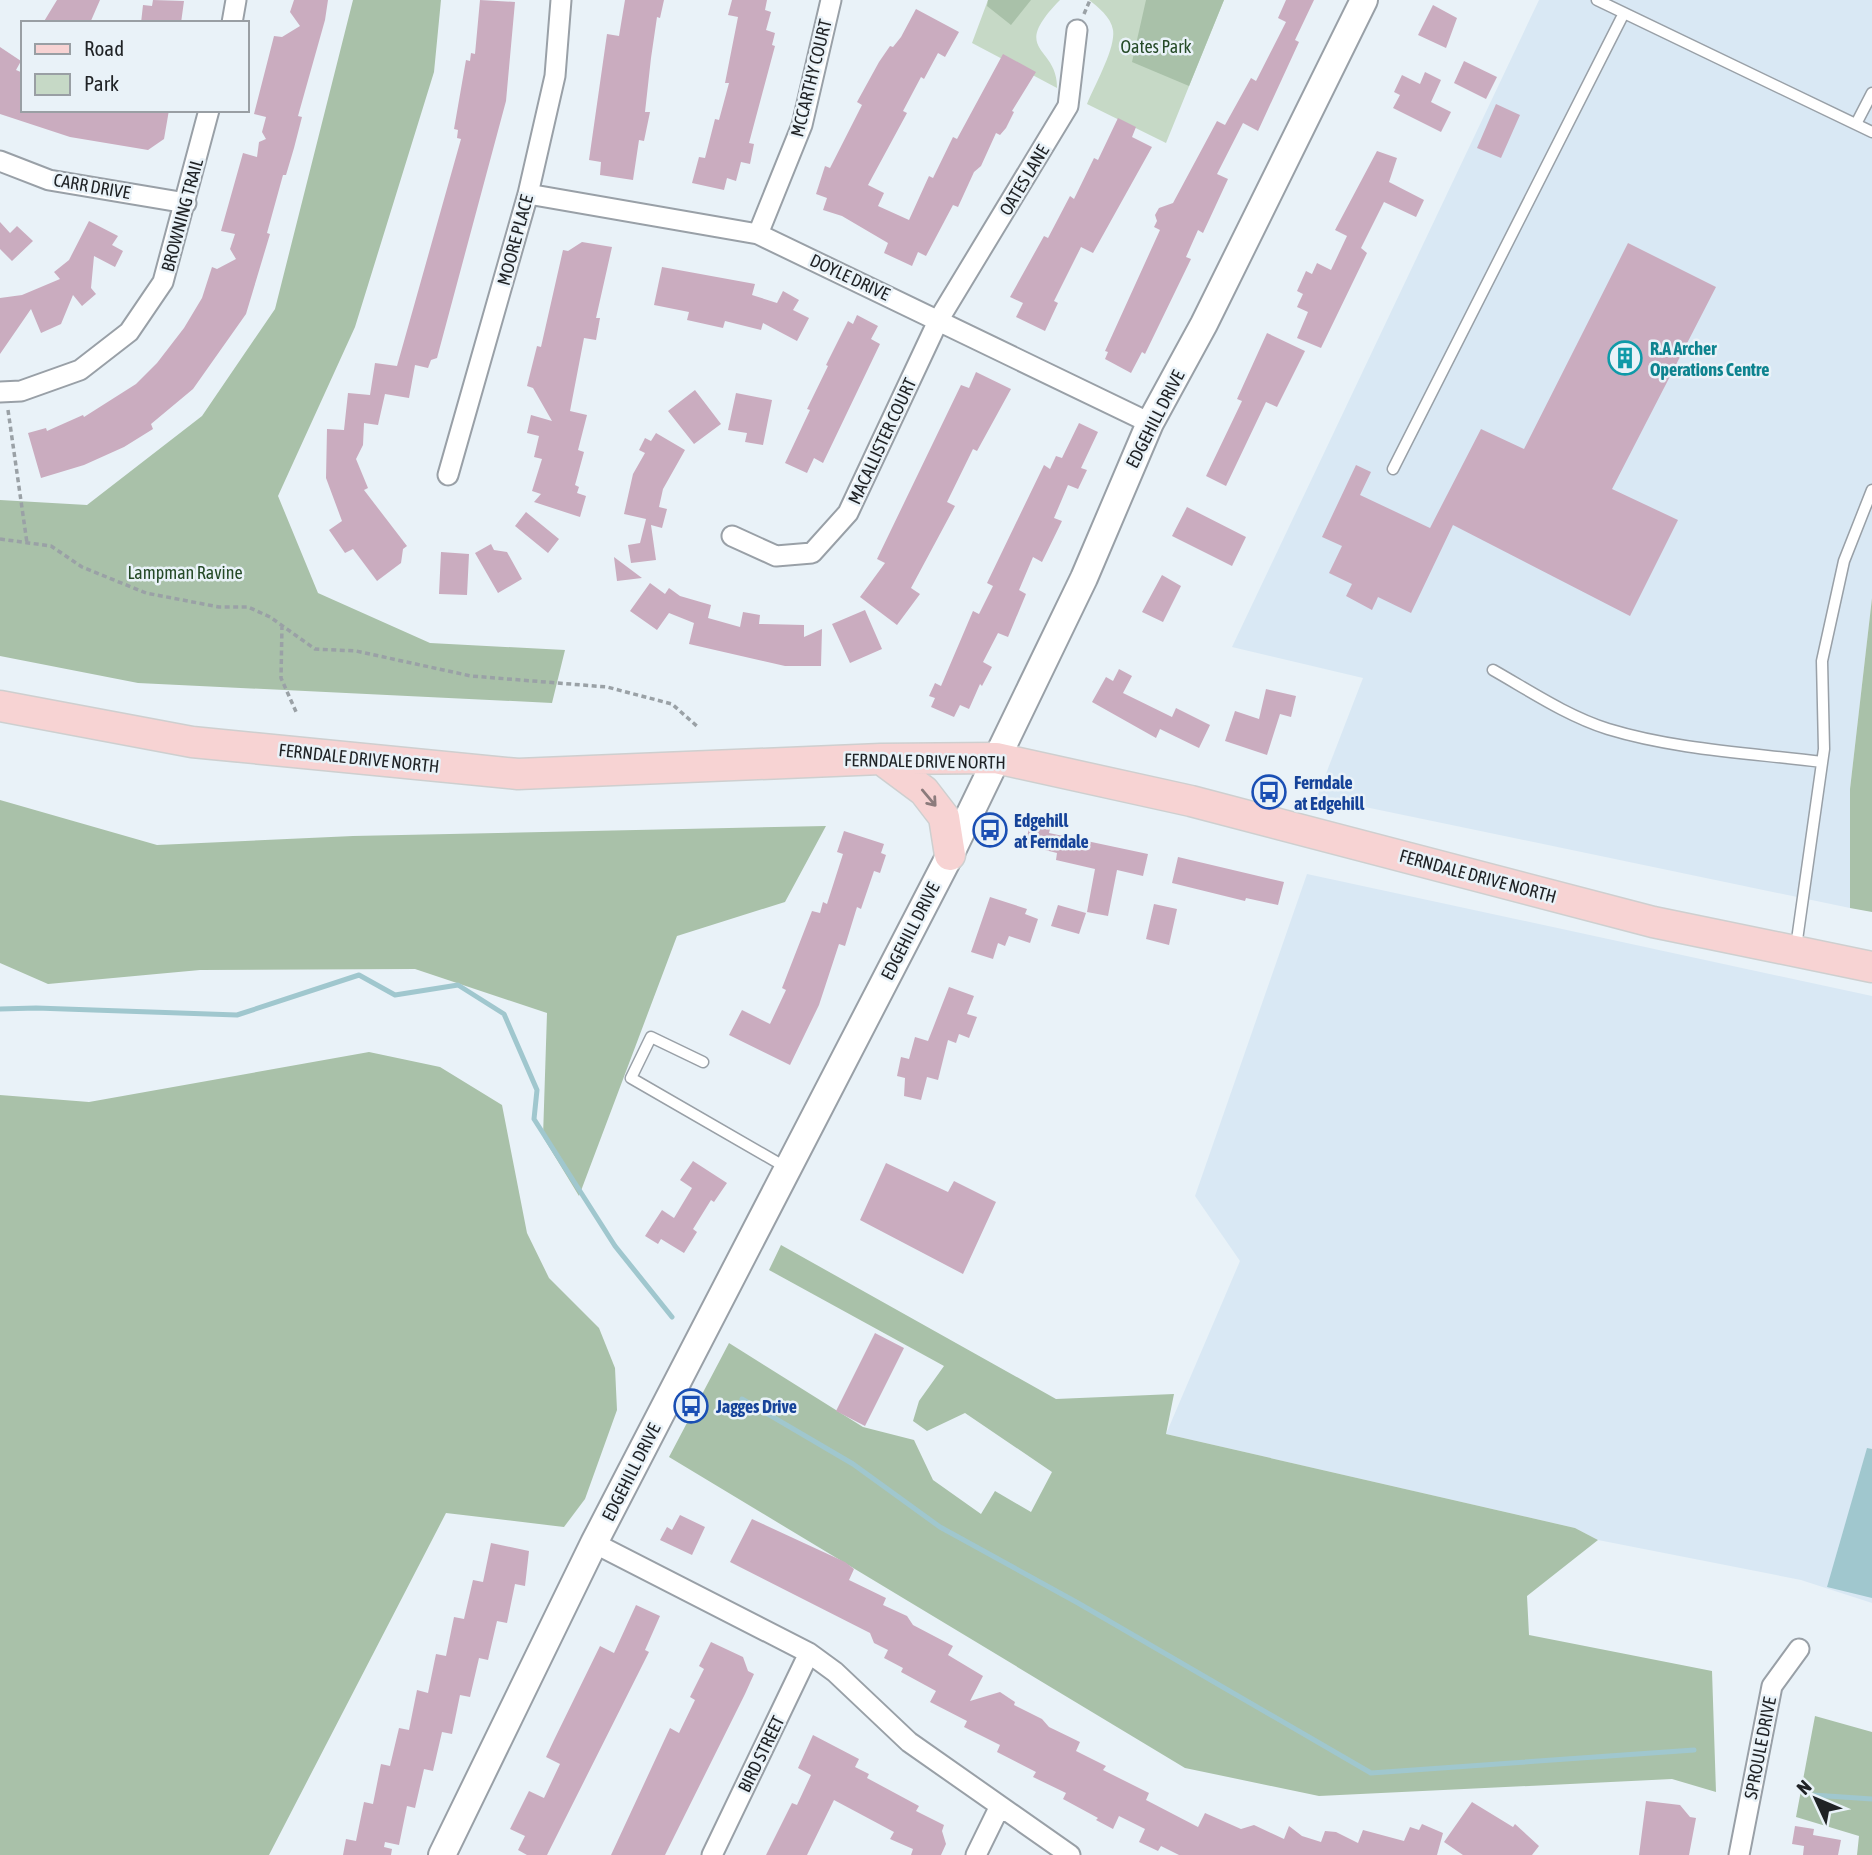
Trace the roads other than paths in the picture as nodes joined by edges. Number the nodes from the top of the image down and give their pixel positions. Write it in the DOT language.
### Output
graph roads {
  1 [pos="236,0"];
  2 [pos="561,0"];
  3 [pos="831,0"];
  4 [pos="1364,0"];
  5 [pos="1597,0"];
  6 [pos="1625,13"];
  7 [pos="232,21"];
  8 [pos="1077,30"];
  9 [pos="1872,93"];
  10 [pos="209,112"];
  11 [pos="1856,124"];
  12 [pos="1872,132"];
  13 [pos="0,161"];
  14 [pos="528,194"];
  15 [pos="186,203"];
  16 [pos="758,234"];
  17 [pos="939,319"];
  18 [pos="3,392"];
  19 [pos="1150,423"];
  20 [pos="1393,469"];
  21 [pos="448,475"];
  22 [pos="1872,490"];
  23 [pos="732,536"];
  24 [pos="1493,670"];
  25 [pos="0,706"];
  26 [pos="996,758"];
  27 [pos="881,759"];
  28 [pos="1822,762"];
  29 [pos="950,855"];
  30 [pos="1796,951"];
  31 [pos="1872,967"];
  32 [pos="703,1062"];
  33 [pos="788,1168"];
  34 [pos="594,1543"];
  35 [pos="1799,1649"];
  36 [pos="809,1653"];
  37 [pos="999,1808"];
  38 [pos="442,1855"];
  39 [pos="712,1855"];
  40 [pos="976,1855"];
  41 [pos="1070,1855"];
  42 [pos="1739,1855"];
  1 -- 7 [label="street"];
  2 -- 14 [label="street, MOORE PLACE"];
  3 -- 16 [label="street, MCCARTHY COURT"];
  4 -- 19 [label="street, EDGEHILL DRIVE"];
  5 -- 6 [label="lane"];
  6 -- 11 [label="lane"];
  6 -- 20 [label="lane"];
  8 -- 17 [label="street, OATES LANE"];
  9 -- 11 [label="lane"];
  10 -- 15 [label="street, BROWNING TRAIL"];
  11 -- 12 [label="lane"];
  13 -- 15 [label="street, CARR DRIVE"];
  14 -- 16 [label="street, DOYLE DRIVE"];
  14 -- 21 [label="street, MOORE PLACE"];
  15 -- 18 [label="street, BROWNING TRAIL"];
  16 -- 17 [label="street, DOYLE DRIVE"];
  17 -- 19 [label="street, DOYLE DRIVE"];
  17 -- 23 [label="street, MACALLISTER COURT"];
  19 -- 26 [label="street, EDGEHILL DRIVE"];
  22 -- 28 [label="lane"];
  24 -- 28 [label="lane"];
  25 -- 27 [label="main road, FERNDALE DRIVE NORTH"];
  26 -- 27 [label="main road, FERNDALE DRIVE NORTH"];
  26 -- 29 [label="street, EDGEHILL DRIVE"];
  26 -- 30 [label="main road, FERNDALE DRIVE NORTH"];
  27 -- 29 [label="main road, one-way"];
  28 -- 30 [label="lane"];
  29 -- 33 [label="street, EDGEHILL DRIVE"];
  30 -- 31 [label="main road, FERNDALE DRIVE NORTH"];
  32 -- 33 [label="lane"];
  33 -- 34 [label="street, EDGEHILL DRIVE"];
  34 -- 36 [label="street"];
  34 -- 38 [label="street, EDGEHILL DRIVE"];
  35 -- 42 [label="street, SPROULE DRIVE"];
  36 -- 37 [label="street"];
  36 -- 39 [label="street, BIRD STREET"];
  37 -- 40 [label="street"];
  37 -- 41 [label="street"];
}
